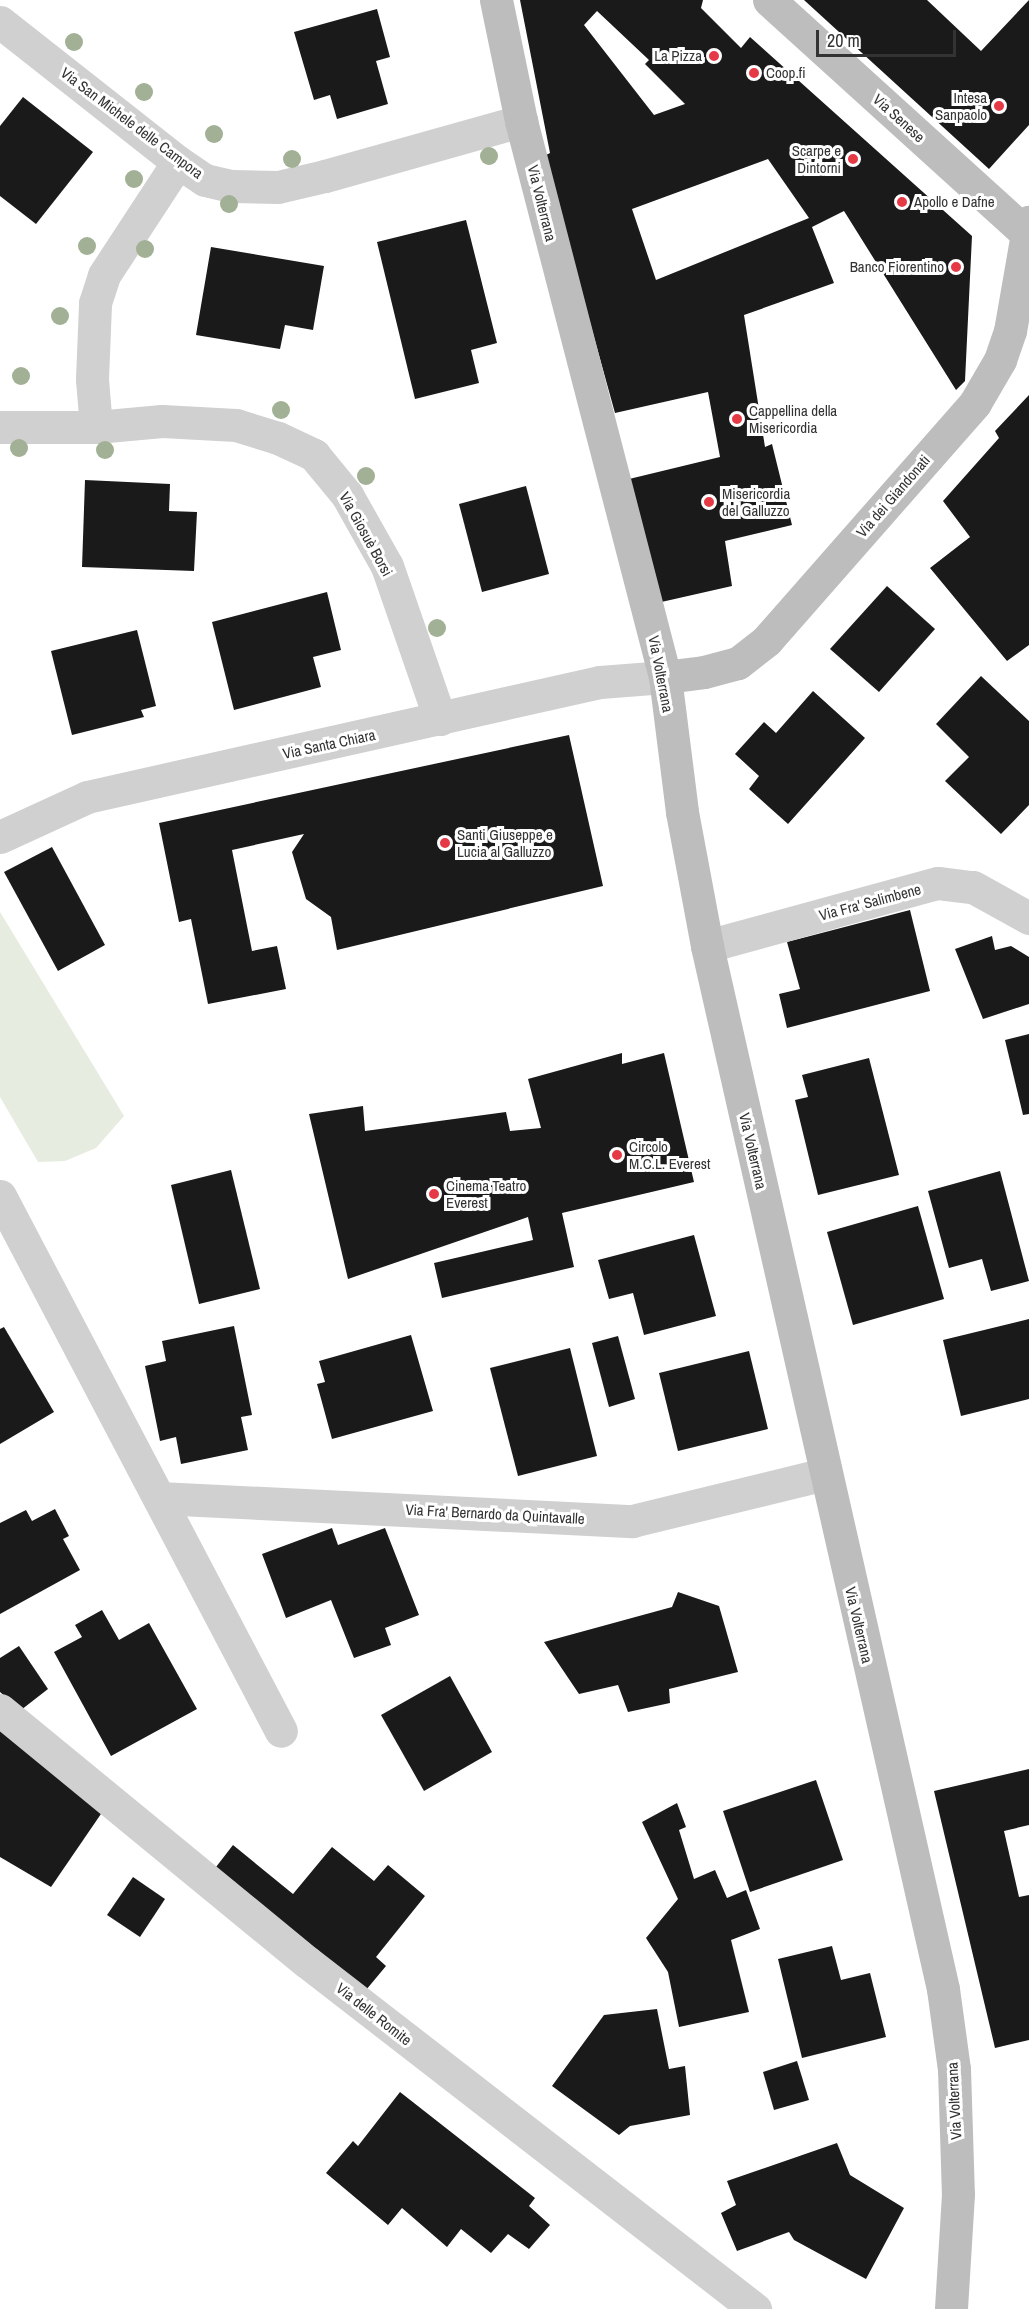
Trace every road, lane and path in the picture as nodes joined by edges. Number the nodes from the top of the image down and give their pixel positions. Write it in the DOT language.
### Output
graph roads {
  1 [pos="496,0"];
  2 [pos="769,0"];
  3 [pos="0,22"];
  4 [pos="521,121"];
  5 [pos="177,162"];
  6 [pos="1028,231"];
  7 [pos="0,427"];
  8 [pos="96,428"];
  9 [pos="665,676"];
  10 [pos="440,719"];
  11 [pos="0,837"];
  12 [pos="1029,918"];
  13 [pos="707,946"];
  14 [pos="0,1196"];
  15 [pos="825,1474"];
  16 [pos="159,1498"];
  17 [pos="0,1710"];
  18 [pos="281,1731"];
  19 [pos="755,2309"];
  20 [pos="951,2309"];
  1 -- 4 [label="main road, Via Volterrana"];
  2 -- 6 [label="main road, Via Senese"];
  3 -- 5 [label="street, Via San Michele delle Campora"];
  4 -- 5 [label="street, Via San Michele delle Campora"];
  4 -- 9 [label="main road, Via Volterrana"];
  5 -- 8 [label="street"];
  6 -- 9 [label="main road, Via dei Giandonati"];
  7 -- 8 [label="street, Via Giosuè Borsi"];
  8 -- 10 [label="street, Via Giosuè Borsi"];
  9 -- 10 [label="street, Via Santa Chiara"];
  9 -- 13 [label="main road, Via Volterrana"];
  10 -- 11 [label="street, Via Santa Chiara"];
  12 -- 13 [label="street, Via Fra' Salimbene"];
  13 -- 15 [label="main road, Via Volterrana"];
  14 -- 16 [label="street"];
  15 -- 16 [label="street, Via Fra' Bernardo da Quintavalle"];
  15 -- 20 [label="main road, Via Volterrana"];
  16 -- 18 [label="street"];
  17 -- 19 [label="street, Via delle Romite"];
}
